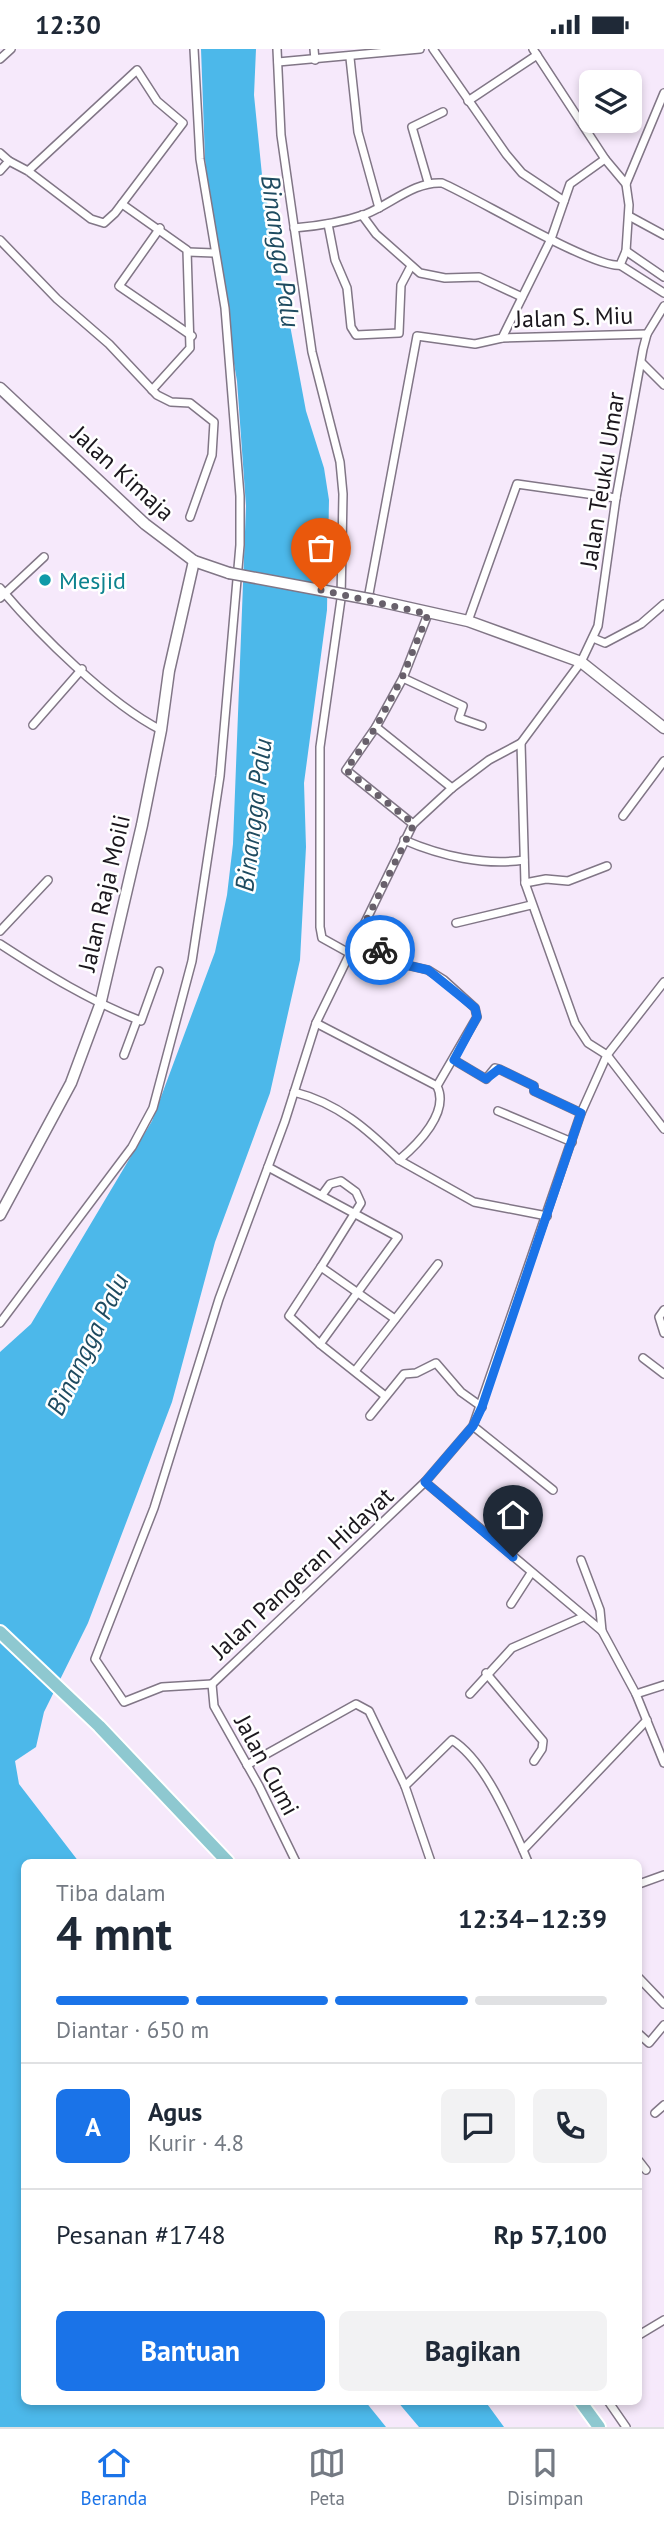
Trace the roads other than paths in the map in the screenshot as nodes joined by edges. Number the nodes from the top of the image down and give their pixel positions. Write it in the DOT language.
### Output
graph roads {
  1 [pos="11,49"];
  2 [pos="194,49"];
  3 [pos="277,49"];
  4 [pos="314,49"];
  5 [pos="420,49"];
  6 [pos="433,49"];
  7 [pos="535,52"];
  8 [pos="349,58"];
  9 [pos="0,59"];
  10 [pos="315,60"];
  11 [pos="278,62"];
  12 [pos="664,93"];
  13 [pos="468,100"];
  14 [pos="443,112"];
  15 [pos="183,123"];
  16 [pos="199,135"];
  17 [pos="0,153"];
  18 [pos="605,159"];
  19 [pos="9,161"];
  20 [pos="0,171"];
  21 [pos="29,171"];
  22 [pos="428,182"];
  23 [pos="626,184"];
  24 [pos="564,201"];
  25 [pos="122,204"];
  26 [pos="379,208"];
  27 [pos="362,215"];
  28 [pos="629,216"];
  29 [pos="328,224"];
  30 [pos="160,228"];
  31 [pos="294,228"];
  32 [pos="664,235"];
  33 [pos="551,239"];
  34 [pos="0,240"];
  35 [pos="626,251"];
  36 [pos="188,252"];
  37 [pos="214,253"];
  38 [pos="620,265"];
  39 [pos="411,266"];
  40 [pos="664,277"];
  41 [pos="664,293"];
  42 [pos="522,297"];
  43 [pos="664,306"];
  44 [pos="399,333"];
  45 [pos="647,334"];
  46 [pos="192,336"];
  47 [pos="417,336"];
  48 [pos="502,338"];
  49 [pos="642,363"];
  50 [pos="664,385"];
  51 [pos="0,388"];
  52 [pos="152,390"];
  53 [pos="616,498"];
  54 [pos="190,517"];
  55 [pos="44,557"];
  56 [pos="194,561"];
  57 [pos="2,593"];
  58 [pos="371,599"];
  59 [pos="664,604"];
  60 [pos="428,614"];
  61 [pos="468,621"];
  62 [pos="593,638"];
  63 [pos="581,662"];
  64 [pos="82,669"];
  65 [pos="402,678"];
  66 [pos="33,725"];
  67 [pos="482,726"];
  68 [pos="376,727"];
  69 [pos="664,728"];
  70 [pos="161,730"];
  71 [pos="521,743"];
  72 [pos="664,761"];
  73 [pos="452,788"];
  74 [pos="623,816"];
  75 [pos="414,824"];
  76 [pos="404,840"];
  77 [pos="524,860"];
  78 [pos="607,866"];
  79 [pos="48,880"];
  80 [pos="526,884"];
  81 [pos="531,902"];
  82 [pos="456,923"];
  83 [pos="0,931"];
  84 [pos="358,937"];
  85 [pos="0,944"];
  86 [pos="349,953"];
  87 [pos="159,971"];
  88 [pos="664,982"];
  89 [pos="100,1005"];
  90 [pos="137,1020"];
  91 [pos="316,1023"];
  92 [pos="124,1055"];
  93 [pos="607,1055"];
  94 [pos="454,1060"];
  95 [pos="437,1086"];
  96 [pos="294,1092"];
  97 [pos="498,1111"];
  98 [pos="581,1113"];
  99 [pos="664,1129"];
  100 [pos="572,1142"];
  101 [pos="399,1160"];
  102 [pos="268,1167"];
  103 [pos="323,1195"];
  104 [pos="356,1213"];
  105 [pos="0,1215"];
  106 [pos="547,1216"];
  107 [pos="438,1263"];
  108 [pos="321,1267"];
  109 [pos="359,1293"];
  110 [pos="664,1310"];
  111 [pos="396,1319"];
  112 [pos="0,1323"];
  113 [pos="664,1333"];
  114 [pos="320,1344"];
  115 [pos="643,1358"];
  116 [pos="355,1371"];
  117 [pos="664,1374"];
  118 [pos="384,1395"];
  119 [pos="482,1407"];
  120 [pos="370,1416"];
  121 [pos="473,1426"];
  122 [pos="425,1482"];
  123 [pos="554,1490"];
  124 [pos="580,1560"];
  125 [pos="531,1573"];
  126 [pos="511,1605"];
  127 [pos="583,1618"];
  128 [pos="602,1631"];
  129 [pos="0,1632"];
  130 [pos="486,1673"];
  131 [pos="212,1684"];
  132 [pos="664,1685"];
  133 [pos="470,1694"];
  134 [pos="636,1694"];
  135 [pos="647,1720"];
  136 [pos="534,1761"];
  137 [pos="664,1763"];
  138 [pos="247,1765"];
  139 [pos="405,1786"];
  140 [pos="523,1850"];
  141 [pos="225,1859"];
  142 [pos="294,1859"];
  143 [pos="430,1859"];
  144 [pos="527,1859"];
  145 [pos="664,1875"];
  146 [pos="642,1883"];
  147 [pos="642,1981"];
  148 [pos="664,2004"];
  149 [pos="664,2025"];
  150 [pos="642,2037"];
  151 [pos="664,2105"];
  152 [pos="655,2113"];
  153 [pos="642,2165"];
  154 [pos="646,2170"];
  155 [pos="664,2320"];
  156 [pos="642,2333"];
  157 [pos="583,2405"];
  158 [pos="611,2405"];
  159 [pos="599,2427"];
  160 [pos="626,2427"];
  1 -- 9 [label="street"];
  2 -- 16 [label="street"];
  3 -- 11 [label="street"];
  4 -- 10 [label="street"];
  5 -- 8 [label="street"];
  6 -- 13 [label="street"];
  7 -- 13 [label="street"];
  7 -- 18 [label="street"];
  8 -- 10 [label="street"];
  8 -- 26 [label="street"];
  10 -- 11 [label="street"];
  11 -- 31 [label="street"];
  12 -- 23 [label="street"];
  13 -- 24 [label="street"];
  14 -- 22 [label="street"];
  15 -- 16 [label="street"];
  15 -- 21 [label="street"];
  15 -- 25 [label="street"];
  16 -- 37 [label="street"];
  17 -- 19 [label="street"];
  18 -- 23 [label="street"];
  18 -- 24 [label="street"];
  19 -- 20 [label="street"];
  19 -- 21 [label="street"];
  21 -- 25 [label="street"];
  22 -- 26 [label="street"];
  22 -- 33 [label="street"];
  23 -- 28 [label="street"];
  24 -- 33 [label="street"];
  25 -- 30 [label="street"];
  26 -- 27 [label="street"];
  27 -- 29 [label="street"];
  27 -- 39 [label="street"];
  28 -- 32 [label="street"];
  28 -- 35 [label="street"];
  29 -- 31 [label="street"];
  29 -- 44 [label="street, Jalan S. Miu"];
  30 -- 36 [label="street"];
  30 -- 46 [label="street"];
  31 -- 86 [label="street"];
  33 -- 38 [label="street"];
  33 -- 42 [label="street"];
  34 -- 52 [label="street"];
  35 -- 38 [label="street"];
  35 -- 40 [label="street"];
  36 -- 37 [label="street"];
  36 -- 46 [label="street"];
  37 -- 112 [label="street"];
  38 -- 41 [label="street"];
  39 -- 42 [label="street"];
  39 -- 44 [label="street"];
  42 -- 48 [label="street"];
  43 -- 45 [label="street, Jalan Teuku Umar"];
  44 -- 47 [label="street, Jalan S. Miu"];
  45 -- 48 [label="street, Jalan S. Miu"];
  45 -- 49 [label="street, Jalan Teuku Umar"];
  46 -- 52 [label="street"];
  47 -- 48 [label="street, Jalan S. Miu"];
  47 -- 58 [label="street"];
  49 -- 50 [label="street"];
  49 -- 53 [label="street, Jalan Teuku Umar"];
  51 -- 56 [label="street, Jalan Kimaja"];
  52 -- 54 [label="street"];
  53 -- 61 [label="street"];
  53 -- 62 [label="street, Jalan Teuku Umar"];
  55 -- 57 [label="street"];
  56 -- 58 [label="street, Jalan Kimaja, bridge"];
  56 -- 70 [label="street, Jalan Raja Moili"];
  57 -- 64 [label="street"];
  58 -- 60 [label="street, Jalan Kimaja"];
  59 -- 62 [label="street"];
  60 -- 61 [label="street, Jalan Kimaja"];
  60 -- 65 [label="street"];
  61 -- 63 [label="street, Jalan Kimaja"];
  62 -- 63 [label="street, Jalan Teuku Umar"];
  63 -- 69 [label="street, Jalan Kimaja"];
  63 -- 71 [label="street, Jalan Teuku Umar"];
  64 -- 66 [label="street"];
  64 -- 70 [label="street"];
  65 -- 67 [label="street"];
  65 -- 68 [label="street"];
  68 -- 73 [label="street"];
  68 -- 75 [label="street"];
  70 -- 89 [label="street, Jalan Raja Moili"];
  71 -- 73 [label="street"];
  71 -- 77 [label="street"];
  72 -- 74 [label="street"];
  73 -- 75 [label="street"];
  75 -- 76 [label="street"];
  76 -- 77 [label="street"];
  76 -- 84 [label="street"];
  77 -- 80 [label="street"];
  78 -- 80 [label="street"];
  79 -- 83 [label="street"];
  80 -- 81 [label="street"];
  81 -- 82 [label="street"];
  81 -- 93 [label="street"];
  84 -- 86 [label="street"];
  84 -- 94 [label="street"];
  85 -- 89 [label="street"];
  86 -- 91 [label="street"];
  87 -- 90 [label="street"];
  88 -- 93 [label="street, Jalan Pangeran Hidayat"];
  89 -- 90 [label="street"];
  89 -- 105 [label="street, Jalan Raja Moili"];
  90 -- 92 [label="street"];
  91 -- 95 [label="street"];
  91 -- 96 [label="street"];
  93 -- 98 [label="street, Jalan Pangeran Hidayat"];
  93 -- 99 [label="street"];
  94 -- 95 [label="street"];
  94 -- 98 [label="street"];
  95 -- 101 [label="street"];
  96 -- 101 [label="street"];
  96 -- 102 [label="street"];
  97 -- 100 [label="street"];
  98 -- 100 [label="street, Jalan Pangeran Hidayat"];
  100 -- 106 [label="street, Jalan Pangeran Hidayat"];
  101 -- 106 [label="street"];
  102 -- 103 [label="street"];
  102 -- 131 [label="street"];
  103 -- 104 [label="street"];
  103 -- 104 [label="street"];
  104 -- 108 [label="street"];
  104 -- 109 [label="street"];
  106 -- 119 [label="street, Jalan Pangeran Hidayat"];
  107 -- 111 [label="street"];
  108 -- 109 [label="street"];
  108 -- 114 [label="street"];
  109 -- 111 [label="street"];
  109 -- 114 [label="street"];
  110 -- 113 [label="street"];
  111 -- 116 [label="street"];
  114 -- 116 [label="street"];
  115 -- 117 [label="street"];
  116 -- 118 [label="street"];
  118 -- 119 [label="street"];
  118 -- 120 [label="street"];
  119 -- 121 [label="street, Jalan Pangeran Hidayat"];
  121 -- 122 [label="street, Jalan Pangeran Hidayat"];
  121 -- 123 [label="street"];
  122 -- 125 [label="street"];
  122 -- 131 [label="street, Jalan Pangeran Hidayat"];
  124 -- 128 [label="street"];
  125 -- 126 [label="street"];
  125 -- 127 [label="street"];
  127 -- 128 [label="street"];
  127 -- 130 [label="street"];
  128 -- 134 [label="street"];
  129 -- 141 [label="main road"];
  130 -- 133 [label="street"];
  130 -- 136 [label="street"];
  131 -- 138 [label="street, Jalan Cumi"];
  132 -- 134 [label="street"];
  134 -- 135 [label="street"];
  135 -- 137 [label="street"];
  135 -- 140 [label="street"];
  138 -- 139 [label="street"];
  138 -- 142 [label="street, Jalan Cumi"];
  139 -- 140 [label="street"];
  139 -- 143 [label="street"];
  140 -- 144 [label="street"];
  145 -- 146 [label="street"];
  147 -- 148 [label="street"];
  149 -- 150 [label="street"];
  151 -- 152 [label="street"];
  153 -- 154 [label="street"];
  155 -- 156 [label="street"];
  157 -- 159 [label="main road"];
  158 -- 160 [label="street"];
}
